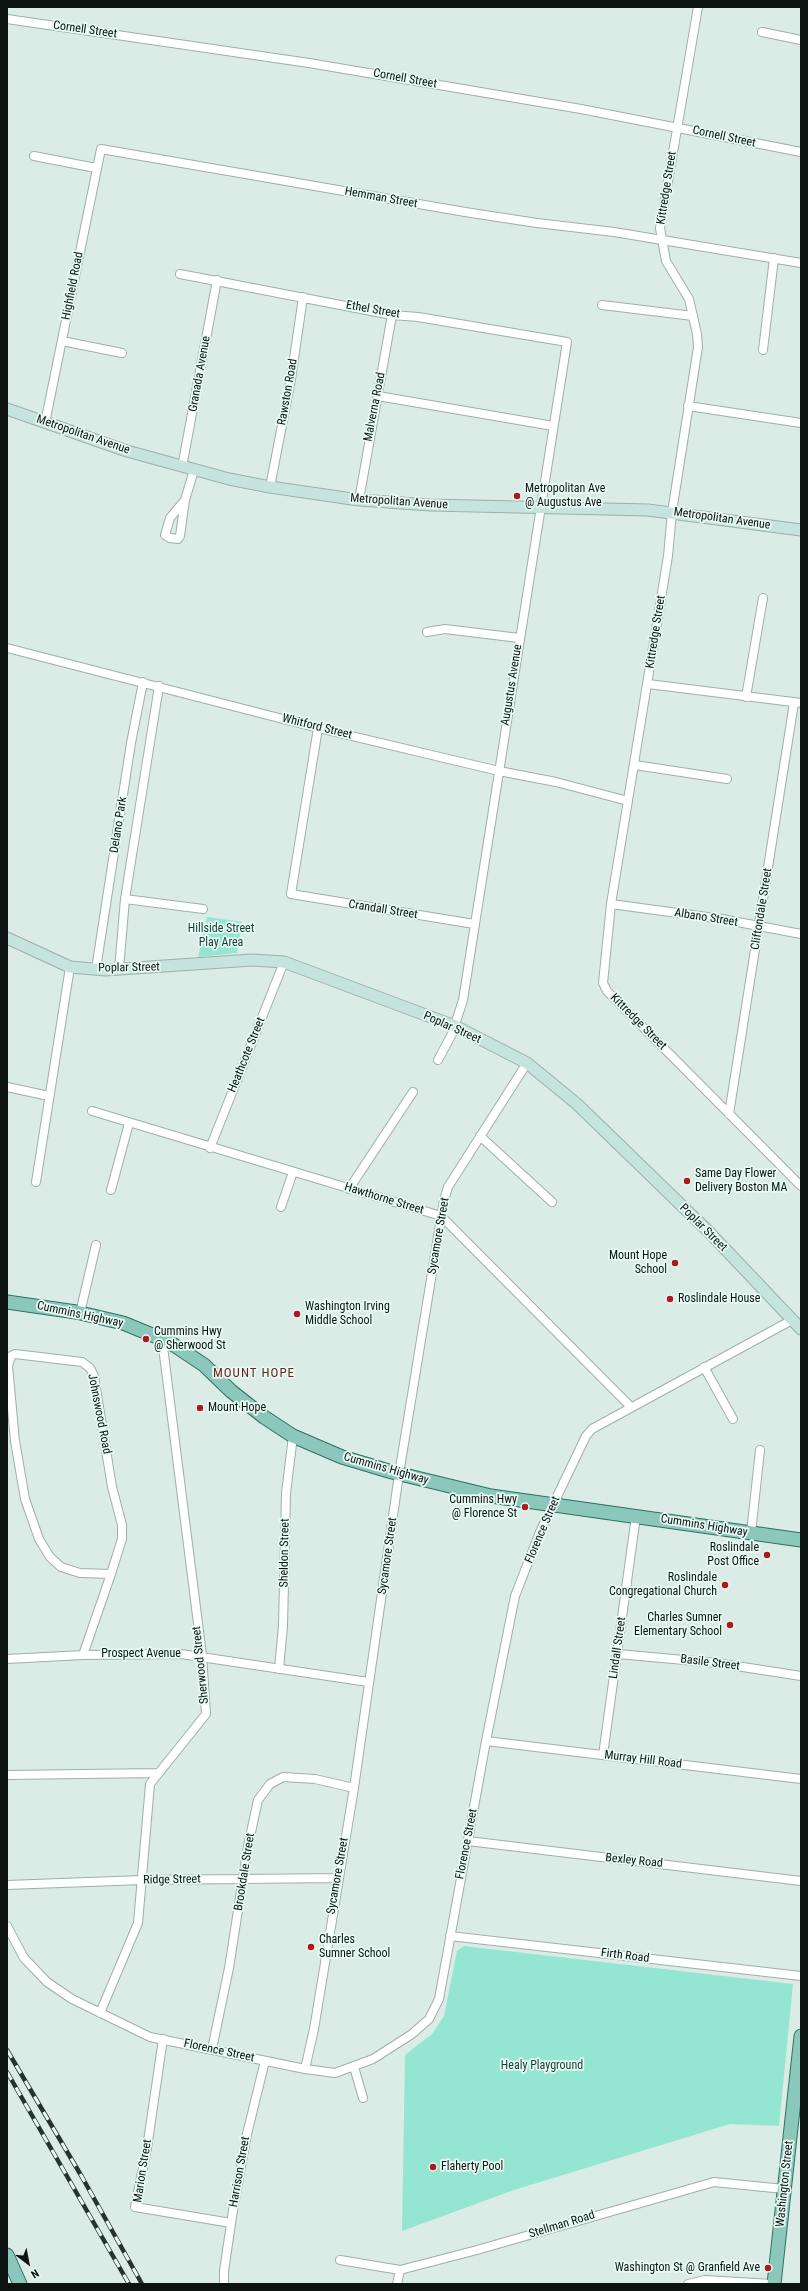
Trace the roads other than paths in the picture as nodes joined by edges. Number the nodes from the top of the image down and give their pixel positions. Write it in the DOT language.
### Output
graph roads {
  1 [pos="698,7"];
  2 [pos="7,19"];
  3 [pos="762,32"];
  4 [pos="801,40"];
  5 [pos="677,128"];
  6 [pos="101,149"];
  7 [pos="801,152"];
  8 [pos="34,156"];
  9 [pos="96,168"];
  10 [pos="662,239"];
  11 [pos="774,258"];
  12 [pos="801,263"];
  13 [pos="180,274"];
  14 [pos="217,280"];
  15 [pos="303,297"];
  16 [pos="602,305"];
  17 [pos="392,315"];
  18 [pos="694,316"];
  19 [pos="62,341"];
  20 [pos="566,342"];
  21 [pos="763,350"];
  22 [pos="122,353"];
  23 [pos="378,396"];
  24 [pos="688,406"];
  25 [pos="7,409"];
  26 [pos="46,423"];
  27 [pos="801,423"];
  28 [pos="553,426"];
  29 [pos="182,467"];
  30 [pos="194,470"];
  31 [pos="270,487"];
  32 [pos="185,500"];
  33 [pos="359,500"];
  34 [pos="541,508"];
  35 [pos="672,512"];
  36 [pos="801,530"];
  37 [pos="763,598"];
  38 [pos="427,632"];
  39 [pos="519,638"];
  40 [pos="7,648"];
  41 [pos="143,682"];
  42 [pos="648,684"];
  43 [pos="159,686"];
  44 [pos="746,697"];
  45 [pos="798,703"];
  46 [pos="318,728"];
  47 [pos="635,765"];
  48 [pos="499,771"];
  49 [pos="727,779"];
  50 [pos="628,801"];
  51 [pos="125,899"];
  52 [pos="611,904"];
  53 [pos="203,909"];
  54 [pos="474,924"];
  55 [pos="758,928"];
  56 [pos="801,934"];
  57 [pos="7,938"];
  58 [pos="284,962"];
  59 [pos="70,967"];
  60 [pos="96,969"];
  61 [pos="119,969"];
  62 [pos="455,1026"];
  63 [pos="438,1060"];
  64 [pos="527,1063"];
  65 [pos="7,1087"];
  66 [pos="413,1092"];
  67 [pos="49,1096"];
  68 [pos="92,1111"];
  69 [pos="728,1114"];
  70 [pos="129,1123"];
  71 [pos="480,1136"];
  72 [pos="210,1148"];
  73 [pos="293,1172"];
  74 [pos="36,1182"];
  75 [pos="801,1186"];
  76 [pos="349,1189"];
  77 [pos="111,1190"];
  78 [pos="552,1202"];
  79 [pos="280,1207"];
  80 [pos="441,1216"];
  81 [pos="96,1245"];
  82 [pos="7,1302"];
  83 [pos="80,1313"];
  84 [pos="792,1320"];
  85 [pos="801,1330"];
  86 [pos="162,1339"];
  87 [pos="704,1367"];
  88 [pos="631,1407"];
  89 [pos="733,1419"];
  90 [pos="293,1436"];
  91 [pos="760,1450"];
  92 [pos="399,1474"];
  93 [pos="553,1505"];
  94 [pos="636,1516"];
  95 [pos="751,1533"];
  96 [pos="801,1540"];
  97 [pos="111,1574"];
  98 [pos="618,1654"];
  99 [pos="84,1655"];
  100 [pos="202,1655"];
  101 [pos="7,1658"];
  102 [pos="279,1669"];
  103 [pos="801,1676"];
  104 [pos="368,1682"];
  105 [pos="486,1741"];
  106 [pos="603,1755"];
  107 [pos="158,1773"];
  108 [pos="7,1775"];
  109 [pos="801,1779"];
  110 [pos="354,1788"];
  111 [pos="468,1841"];
  112 [pos="338,1878"];
  113 [pos="244,1879"];
  114 [pos="143,1880"];
  115 [pos="801,1880"];
  116 [pos="7,1885"];
  117 [pos="7,1926"];
  118 [pos="450,1936"];
  119 [pos="801,1976"];
  120 [pos="100,2013"];
  121 [pos="801,2036"];
  122 [pos="163,2039"];
  123 [pos="212,2048"];
  124 [pos="265,2061"];
  125 [pos="354,2067"];
  126 [pos="305,2069"];
  127 [pos="363,2098"];
  128 [pos="784,2189"];
  129 [pos="231,2223"];
  130 [pos="7,2255"];
  131 [pos="340,2260"];
  132 [pos="400,2270"];
  133 [pos="20,2284"];
  134 [pos="224,2284"];
  135 [pos="397,2284"];
  136 [pos="688,2284"];
  137 [pos="773,2284"];
  1 -- 5 [label="street, Kittredge Street"];
  2 -- 5 [label="street, Cornell Street"];
  3 -- 4 [label="street"];
  5 -- 7 [label="street, Cornell Street"];
  5 -- 10 [label="street, Kittredge Street"];
  6 -- 9 [label="street, Highfield Road"];
  6 -- 10 [label="street, Hemman Street"];
  8 -- 9 [label="street"];
  9 -- 19 [label="street, Highfield Road"];
  10 -- 11 [label="street, Hemman Street"];
  10 -- 18 [label="street, Kittredge Street"];
  11 -- 12 [label="street, Hemman Street"];
  11 -- 21 [label="street"];
  13 -- 14 [label="street, Ethel Street"];
  14 -- 15 [label="street, Ethel Street"];
  14 -- 29 [label="street, Granada Avenue"];
  15 -- 17 [label="street, Ethel Street"];
  15 -- 31 [label="street, Rawston Road"];
  16 -- 18 [label="street"];
  17 -- 20 [label="street, Ethel Street"];
  17 -- 23 [label="street, Malverna Road"];
  18 -- 24 [label="street, Kittredge Street"];
  19 -- 22 [label="street"];
  19 -- 26 [label="street, Highfield Road"];
  20 -- 28 [label="street, Augustus Avenue"];
  23 -- 28 [label="street"];
  23 -- 33 [label="street, Malverna Road"];
  24 -- 27 [label="street"];
  24 -- 35 [label="street, Kittredge Street"];
  25 -- 26 [label="street, Metropolitan Avenue"];
  26 -- 29 [label="street, Metropolitan Avenue"];
  28 -- 34 [label="street, Augustus Avenue"];
  29 -- 30 [label="street, Metropolitan Avenue"];
  30 -- 31 [label="street, Metropolitan Avenue"];
  30 -- 32 [label="street"];
  31 -- 33 [label="street, Metropolitan Avenue"];
  33 -- 34 [label="street, Metropolitan Avenue"];
  34 -- 35 [label="street, Metropolitan Avenue"];
  34 -- 39 [label="street, Augustus Avenue"];
  35 -- 36 [label="street, Metropolitan Avenue"];
  35 -- 42 [label="street, Kittredge Street"];
  37 -- 44 [label="street"];
  38 -- 39 [label="street"];
  39 -- 48 [label="street, Augustus Avenue"];
  40 -- 41 [label="street, Whitford Street"];
  41 -- 43 [label="street, Whitford Street"];
  41 -- 60 [label="street, Delano Park"];
  42 -- 44 [label="street"];
  42 -- 47 [label="street, Kittredge Street"];
  43 -- 46 [label="street, Whitford Street"];
  43 -- 51 [label="street, Delano Park"];
  44 -- 45 [label="street"];
  45 -- 55 [label="street, Cliftondale Street"];
  46 -- 48 [label="street, Whitford Street"];
  46 -- 54 [label="street, Crandall Street"];
  47 -- 49 [label="street"];
  47 -- 50 [label="street, Kittredge Street"];
  48 -- 50 [label="street, Whitford Street"];
  48 -- 54 [label="street, Augustus Avenue"];
  50 -- 52 [label="street, Kittredge Street"];
  51 -- 53 [label="street"];
  51 -- 61 [label="street, Delano Park"];
  52 -- 55 [label="street, Albano Street"];
  52 -- 69 [label="street, Kittredge Street"];
  54 -- 62 [label="street, Augustus Avenue"];
  55 -- 56 [label="street, Albano Street"];
  55 -- 69 [label="street, Cliftondale Street"];
  57 -- 59 [label="street, Poplar Street"];
  58 -- 61 [label="street, Poplar Street"];
  58 -- 62 [label="street, Poplar Street"];
  58 -- 72 [label="street, Heathcote Street"];
  59 -- 60 [label="street, Poplar Street"];
  59 -- 67 [label="street"];
  60 -- 61 [label="street, Poplar Street"];
  62 -- 63 [label="street, Augustus Avenue"];
  62 -- 64 [label="street, Poplar Street"];
  64 -- 71 [label="street, Sycamore Street"];
  64 -- 84 [label="street, Poplar Street"];
  65 -- 67 [label="street"];
  66 -- 76 [label="street"];
  67 -- 74 [label="street"];
  68 -- 70 [label="street, Hawthorne Street"];
  69 -- 75 [label="street, Kittredge Street"];
  70 -- 72 [label="street, Hawthorne Street"];
  70 -- 77 [label="street"];
  71 -- 78 [label="street"];
  71 -- 80 [label="street, Sycamore Street"];
  72 -- 73 [label="street, Hawthorne Street"];
  73 -- 76 [label="street, Hawthorne Street"];
  73 -- 79 [label="street"];
  76 -- 80 [label="street, Hawthorne Street"];
  80 -- 88 [label="street, Hawthorne Street"];
  80 -- 92 [label="street, Sycamore Street"];
  81 -- 83 [label="street"];
  82 -- 83 [label="main road, Cummins Highway"];
  83 -- 86 [label="main road, Cummins Highway"];
  84 -- 85 [label="street, Poplar Street"];
  84 -- 87 [label="street, Florence Street"];
  86 -- 90 [label="main road, Cummins Highway"];
  86 -- 100 [label="street, Sherwood Street"];
  87 -- 88 [label="street, Florence Street"];
  87 -- 89 [label="street"];
  88 -- 93 [label="street, Florence Street"];
  90 -- 92 [label="main road, Cummins Highway"];
  90 -- 102 [label="street, Sheldon Street"];
  91 -- 95 [label="street"];
  92 -- 93 [label="main road, Cummins Highway"];
  92 -- 104 [label="street, Sycamore Street"];
  93 -- 94 [label="main road, Cummins Highway"];
  93 -- 105 [label="street, Florence Street"];
  94 -- 95 [label="main road, Cummins Highway"];
  94 -- 98 [label="street, Lindall Street"];
  95 -- 96 [label="main road, Cummins Highway"];
  97 -- 97 [label="street, Johnswood Road"];
  97 -- 99 [label="street, Johnswood Road"];
  98 -- 103 [label="street, Basile Street"];
  98 -- 106 [label="street, Lindall Street"];
  99 -- 100 [label="street, Prospect Avenue"];
  99 -- 101 [label="street, Prospect Avenue"];
  100 -- 102 [label="street, Prospect Avenue"];
  100 -- 107 [label="street, Sherwood Street"];
  102 -- 104 [label="street, Prospect Avenue"];
  104 -- 110 [label="street, Sycamore Street"];
  105 -- 106 [label="street, Murray Hill Road"];
  105 -- 111 [label="street, Florence Street"];
  106 -- 109 [label="street, Murray Hill Road"];
  107 -- 108 [label="street"];
  107 -- 114 [label="street, Sherwood Street"];
  110 -- 112 [label="street, Sycamore Street"];
  110 -- 113 [label="street, Brookdale Street"];
  111 -- 115 [label="street, Bexley Road"];
  111 -- 118 [label="street, Florence Street"];
  112 -- 113 [label="street, Ridge Street"];
  112 -- 126 [label="street, Sycamore Street"];
  113 -- 114 [label="street, Ridge Street"];
  113 -- 123 [label="street, Brookdale Street"];
  114 -- 116 [label="street, Ridge Street"];
  114 -- 120 [label="street, Sherwood Street"];
  117 -- 120 [label="street, Florence Street"];
  118 -- 119 [label="street, Firth Road"];
  118 -- 125 [label="street, Florence Street"];
  120 -- 122 [label="street, Florence Street"];
  121 -- 128 [label="main road, Washington Street"];
  122 -- 123 [label="street, Florence Street"];
  122 -- 129 [label="street, Marion Street"];
  123 -- 124 [label="street, Florence Street"];
  124 -- 126 [label="street, Florence Street"];
  124 -- 129 [label="street, Harrison Street"];
  125 -- 126 [label="street, Florence Street"];
  125 -- 127 [label="street"];
  128 -- 132 [label="street, Stellman Road"];
  128 -- 137 [label="main road, Washington Street"];
  129 -- 134 [label="street, Harrison Street"];
  130 -- 133 [label="main road"];
  131 -- 132 [label="street, Stellman Road"];
  132 -- 135 [label="street"];
  136 -- 137 [label="street"];
}
